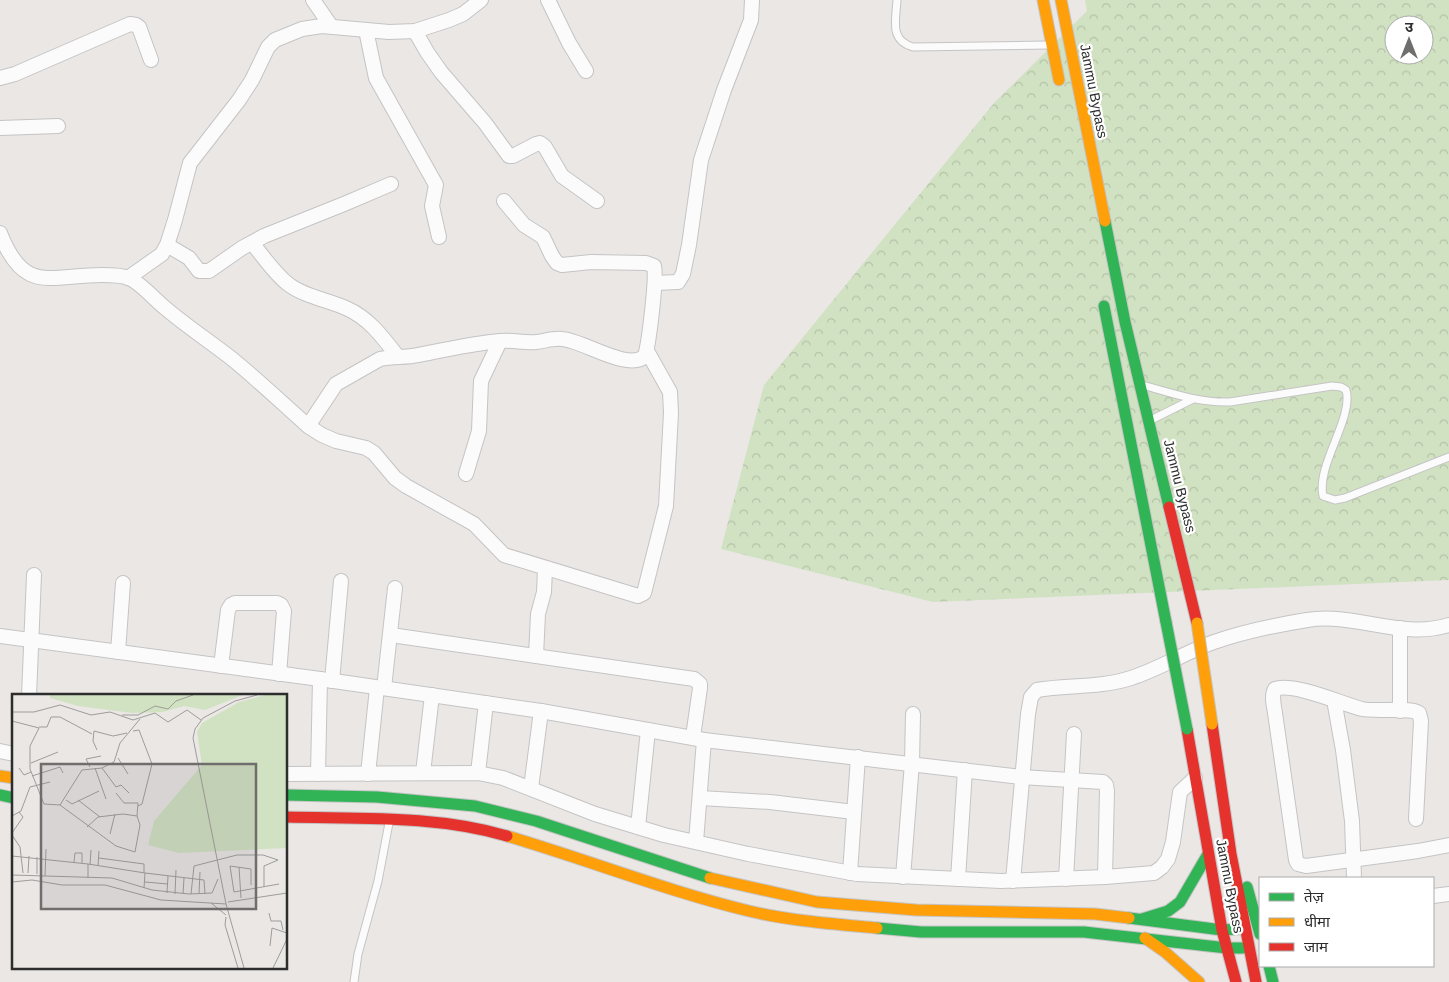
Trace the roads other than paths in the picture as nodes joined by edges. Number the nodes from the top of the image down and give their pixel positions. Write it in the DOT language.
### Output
graph roads {
  1 [pos="313,0"];
  2 [pos="481,0"];
  3 [pos="548,0"];
  4 [pos="752,0"];
  5 [pos="897,0"];
  6 [pos="1043,0"];
  7 [pos="1061,0"];
  8 [pos="331,26"];
  9 [pos="366,30"];
  10 [pos="415,31"];
  11 [pos="1052,45"];
  12 [pos="151,60"];
  13 [pos="586,71"];
  14 [pos="0,78"];
  15 [pos="1062,95"];
  16 [pos="58,126"];
  17 [pos="0,128"];
  18 [pos="391,184"];
  19 [pos="504,201"];
  20 [pos="597,201"];
  21 [pos="0,233"];
  22 [pos="439,237"];
  23 [pos="252,243"];
  24 [pos="167,245"];
  25 [pos="128,278"];
  26 [pos="654,283"];
  27 [pos="1103,300"];
  28 [pos="500,341"];
  29 [pos="647,351"];
  30 [pos="398,357"];
  31 [pos="1140,385"];
  32 [pos="1193,399"];
  33 [pos="1149,422"];
  34 [pos="308,426"];
  35 [pos="1449,457"];
  36 [pos="466,474"];
  37 [pos="545,572"];
  38 [pos="34,575"];
  39 [pos="341,581"];
  40 [pos="123,583"];
  41 [pos="395,588"];
  42 [pos="1449,625"];
  43 [pos="1400,628"];
  44 [pos="391,635"];
  45 [pos="0,636"];
  46 [pos="31,640"];
  47 [pos="118,652"];
  48 [pos="536,656"];
  49 [pos="221,666"];
  50 [pos="279,674"];
  51 [pos="326,680"];
  52 [pos="380,688"];
  53 [pos="28,694"];
  54 [pos="432,695"];
  55 [pos="1334,700"];
  56 [pos="486,703"];
  57 [pos="541,711"];
  58 [pos="1400,711"];
  59 [pos="913,714"];
  60 [pos="648,730"];
  61 [pos="1074,734"];
  62 [pos="699,739"];
  63 [pos="858,757"];
  64 [pos="912,763"];
  65 [pos="965,770"];
  66 [pos="288,774"];
  67 [pos="318,774"];
  68 [pos="368,774"];
  69 [pos="423,774"];
  70 [pos="478,774"];
  71 [pos="1021,777"];
  72 [pos="1195,778"];
  73 [pos="1070,779"];
  74 [pos="531,788"];
  75 [pos="288,795"];
  76 [pos="700,798"];
  77 [pos="854,812"];
  78 [pos="288,817"];
  79 [pos="1416,819"];
  80 [pos="390,820"];
  81 [pos="1225,822"];
  82 [pos="638,827"];
  83 [pos="696,842"];
  84 [pos="1449,845"];
  85 [pos="1208,854"];
  86 [pos="1354,860"];
  87 [pos="850,873"];
  88 [pos="903,877"];
  89 [pos="1105,877"];
  90 [pos="1354,877"];
  91 [pos="1066,879"];
  92 [pos="958,880"];
  93 [pos="1013,881"];
  94 [pos="1449,894"];
  95 [pos="1434,896"];
  96 [pos="1142,919"];
  97 [pos="1259,928"];
  98 [pos="1244,929"];
  99 [pos="1222,930"];
  100 [pos="1145,938"];
  101 [pos="1227,948"];
  102 [pos="1248,948"];
  103 [pos="1269,967"];
  104 [pos="354,982"];
  105 [pos="1200,982"];
  106 [pos="1236,982"];
  107 [pos="1256,982"];
  108 [pos="1273,982"];
  1 -- 8 [label="street"];
  2 -- 10 [label="street"];
  3 -- 13 [label="street"];
  4 -- 26 [label="street"];
  5 -- 11 [label="lane"];
  6 -- 11 [label="main road"];
  7 -- 31 [label="main road, Jammu Bypass"];
  8 -- 9 [label="street"];
  8 -- 24 [label="street"];
  9 -- 10 [label="street"];
  9 -- 22 [label="street"];
  10 -- 20 [label="street"];
  11 -- 15 [label="main road"];
  12 -- 14 [label="street"];
  16 -- 17 [label="street"];
  18 -- 23 [label="street"];
  19 -- 26 [label="street"];
  21 -- 25 [label="street"];
  23 -- 24 [label="street"];
  23 -- 30 [label="street"];
  24 -- 25 [label="street"];
  25 -- 34 [label="street"];
  26 -- 29 [label="street"];
  27 -- 72 [label="main road, Jammu Bypass, bridge"];
  28 -- 29 [label="street"];
  28 -- 30 [label="street"];
  28 -- 36 [label="street"];
  29 -- 37 [label="street"];
  30 -- 34 [label="street"];
  31 -- 32 [label="lane"];
  31 -- 33 [label="main road, Jammu Bypass"];
  32 -- 33 [label="lane"];
  32 -- 35 [label="lane"];
  33 -- 81 [label="main road, Jammu Bypass, bridge"];
  34 -- 37 [label="street"];
  37 -- 48 [label="street"];
  38 -- 46 [label="street"];
  39 -- 51 [label="street"];
  40 -- 47 [label="street"];
  41 -- 44 [label="street"];
  42 -- 43 [label="street"];
  43 -- 58 [label="street"];
  43 -- 71 [label="street"];
  44 -- 48 [label="street"];
  44 -- 52 [label="street"];
  45 -- 46 [label="street"];
  46 -- 47 [label="street"];
  46 -- 53 [label="street"];
  47 -- 49 [label="street"];
  48 -- 62 [label="street"];
  49 -- 50 [label="street"];
  49 -- 50 [label="street"];
  50 -- 51 [label="street"];
  51 -- 52 [label="street"];
  51 -- 67 [label="street"];
  52 -- 54 [label="street"];
  52 -- 68 [label="street"];
  54 -- 56 [label="street"];
  54 -- 69 [label="street"];
  55 -- 58 [label="street"];
  55 -- 86 [label="street"];
  55 -- 86 [label="street"];
  56 -- 57 [label="street"];
  56 -- 70 [label="street"];
  57 -- 60 [label="street"];
  57 -- 74 [label="street"];
  58 -- 79 [label="street"];
  59 -- 64 [label="street"];
  60 -- 62 [label="street"];
  60 -- 82 [label="street"];
  61 -- 73 [label="street"];
  62 -- 63 [label="street"];
  62 -- 76 [label="street"];
  63 -- 64 [label="street"];
  63 -- 77 [label="street"];
  64 -- 65 [label="street"];
  64 -- 88 [label="street"];
  65 -- 71 [label="street"];
  65 -- 92 [label="street"];
  66 -- 67 [label="street"];
  67 -- 68 [label="street"];
  68 -- 69 [label="street"];
  69 -- 70 [label="street"];
  70 -- 74 [label="street"];
  71 -- 73 [label="street"];
  71 -- 93 [label="street"];
  72 -- 85 [label="main road, Jammu Bypass"];
  72 -- 89 [label="street"];
  73 -- 89 [label="street"];
  73 -- 91 [label="street"];
  74 -- 82 [label="street"];
  75 -- 96 [label="main road"];
  76 -- 77 [label="street"];
  76 -- 83 [label="street"];
  77 -- 87 [label="street"];
  78 -- 80 [label="main road"];
  80 -- 100 [label="main road"];
  80 -- 104 [label="lane"];
  81 -- 97 [label="main road"];
  81 -- 98 [label="main road, Jammu Bypass"];
  82 -- 83 [label="street"];
  83 -- 87 [label="street"];
  84 -- 86 [label="street"];
  85 -- 96 [label="main road"];
  85 -- 99 [label="main road, Jammu Bypass"];
  86 -- 90 [label="street"];
  87 -- 88 [label="street"];
  88 -- 92 [label="street"];
  89 -- 91 [label="street"];
  91 -- 93 [label="street"];
  92 -- 93 [label="street"];
  94 -- 95 [label="street"];
  96 -- 99 [label="main road"];
  98 -- 99 [label="main road"];
  98 -- 102 [label="main road, Jammu Bypass"];
  99 -- 101 [label="main road, Jammu Bypass"];
  100 -- 101 [label="main road"];
  100 -- 105 [label="main road"];
  101 -- 102 [label="main road"];
  101 -- 106 [label="main road, Jammu Bypass"];
  102 -- 107 [label="main road, Jammu Bypass"];
  103 -- 108 [label="main road"];
}
